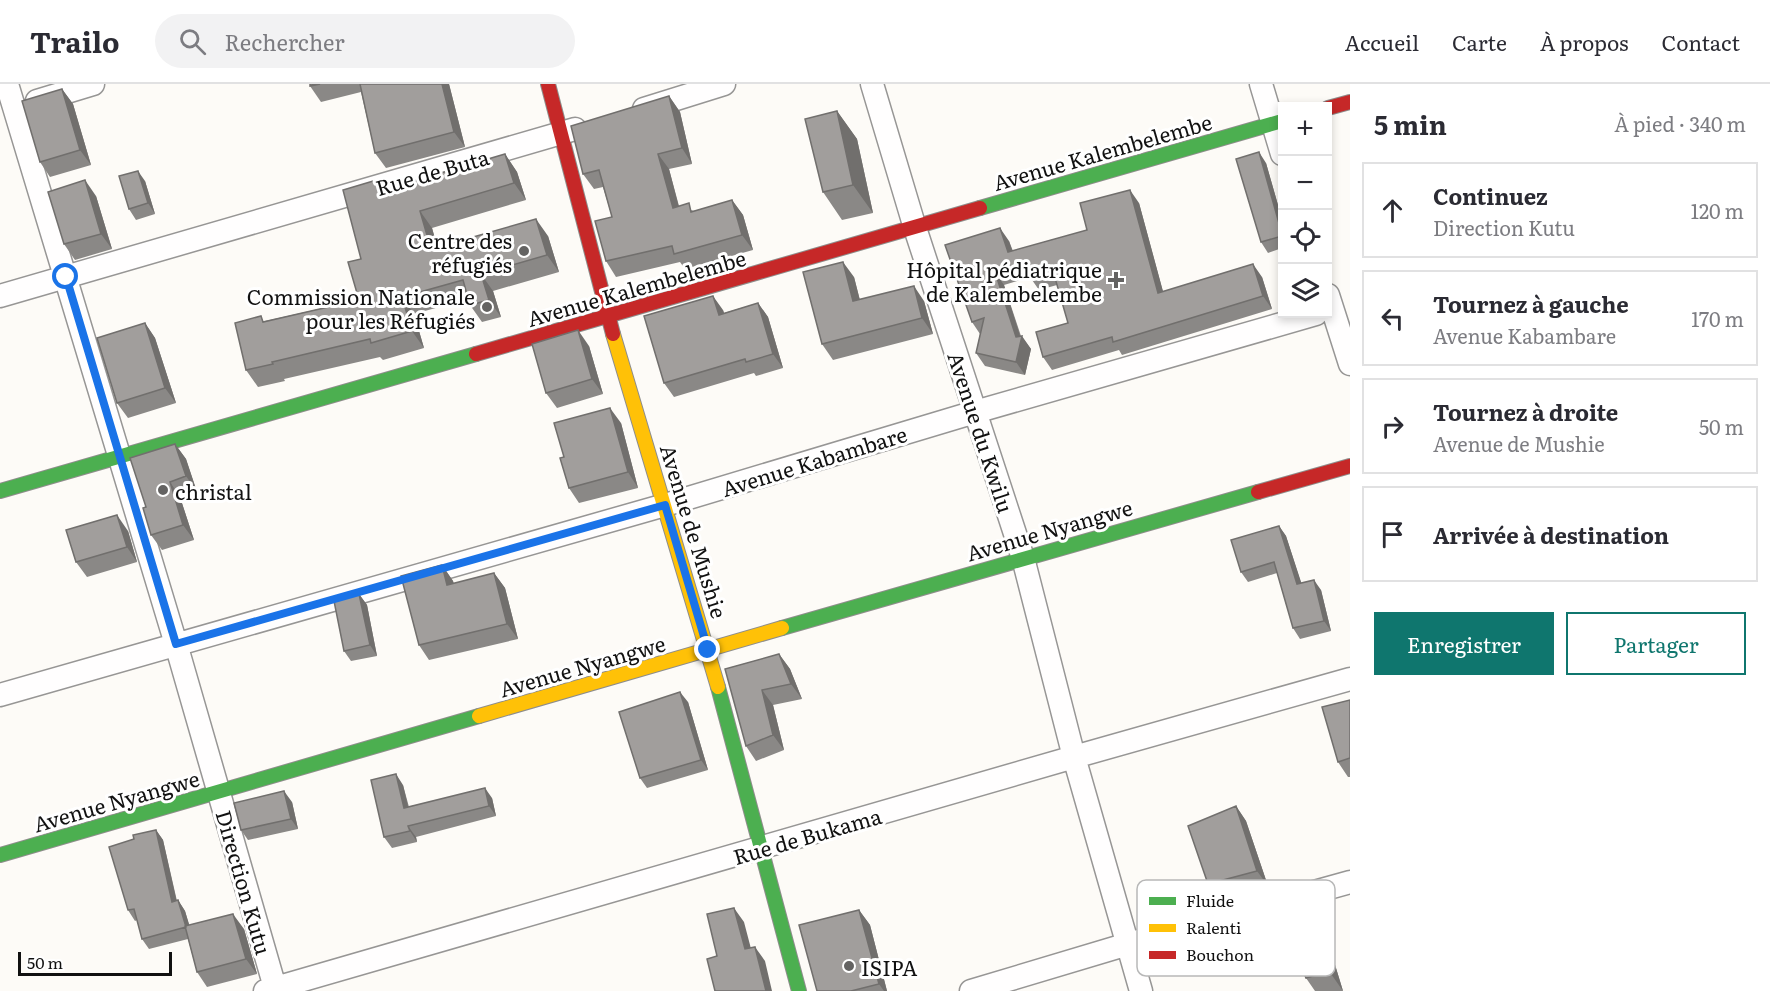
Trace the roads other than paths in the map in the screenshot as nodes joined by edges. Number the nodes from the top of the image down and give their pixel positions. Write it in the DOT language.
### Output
graph roads {
  1 [pos="7,84"];
  2 [pos="93,84"];
  3 [pos="548,84"];
  4 [pos="724,84"];
  5 [pos="872,84"];
  6 [pos="1261,84"];
  7 [pos="1350,102"];
  8 [pos="1332,107"];
  9 [pos="7,110"];
  10 [pos="627,114"];
  11 [pos="1278,122"];
  12 [pos="595,123"];
  13 [pos="562,133"];
  14 [pos="915,228"];
  15 [pos="66,277"];
  16 [pos="0,296"];
  17 [pos="1332,312"];
  18 [pos="608,316"];
  19 [pos="1290,318"];
  20 [pos="1350,364"];
  21 [pos="975,412"];
  22 [pos="119,457"];
  23 [pos="1350,466"];
  24 [pos="0,491"];
  25 [pos="665,505"];
  26 [pos="1023,558"];
  27 [pos="176,644"];
  28 [pos="708,650"];
  29 [pos="1350,679"];
  30 [pos="0,695"];
  31 [pos="1074,757"];
  32 [pos="219,793"];
  33 [pos="761,848"];
  34 [pos="0,855"];
  35 [pos="1350,882"];
  36 [pos="1335,886"];
  37 [pos="1137,941"];
  38 [pos="1128,944"];
  39 [pos="1137,974"];
  40 [pos="1138,976"];
  41 [pos="272,990"];
  42 [pos="798,991"];
  43 [pos="971,991"];
  44 [pos="1142,991"];
  1 -- 9 [label="street, Direction Kutu"];
  2 -- 9 [label="street"];
  3 -- 13 [label="street, Avenue de Mushie"];
  4 -- 10 [label="street"];
  5 -- 14 [label="street, Avenue du Kwilu"];
  6 -- 11 [label="street"];
  7 -- 8 [label="street"];
  9 -- 15 [label="street, Direction Kutu"];
  11 -- 14 [label="street, Avenue Kalembelembe"];
  12 -- 13 [label="street, Rue de Buta"];
  13 -- 15 [label="street, Rue de Buta"];
  13 -- 18 [label="street, Avenue de Mushie"];
  14 -- 18 [label="street, Avenue Kalembelembe"];
  14 -- 21 [label="street, Avenue du Kwilu"];
  15 -- 16 [label="street, Rue de Buta"];
  15 -- 22 [label="street, Direction Kutu"];
  17 -- 20 [label="street"];
  18 -- 22 [label="street, Avenue Kalembelembe"];
  18 -- 25 [label="street, Avenue de Mushie"];
  19 -- 21 [label="street, Avenue Kabambare"];
  21 -- 25 [label="street, Avenue Kabambare"];
  21 -- 26 [label="street, Avenue du Kwilu"];
  22 -- 24 [label="street, Avenue Kalembelembe"];
  22 -- 27 [label="street, Direction Kutu"];
  23 -- 26 [label="street, Avenue Nyangwe"];
  25 -- 27 [label="street, Avenue Kabambare"];
  25 -- 28 [label="street, Avenue de Mushie"];
  26 -- 28 [label="street, Avenue Nyangwe"];
  26 -- 31 [label="street, Avenue du Kwilu"];
  27 -- 30 [label="street, Avenue Kabambare"];
  27 -- 32 [label="street, Direction Kutu"];
  28 -- 32 [label="street, Avenue Nyangwe"];
  28 -- 33 [label="street, Avenue de Mushie"];
  29 -- 31 [label="street, Rue de Bukama"];
  31 -- 33 [label="street, Rue de Bukama"];
  31 -- 38 [label="street, Avenue du Kwilu"];
  32 -- 34 [label="street, Avenue Nyangwe"];
  32 -- 41 [label="street, Direction Kutu"];
  33 -- 41 [label="street, Rue de Bukama"];
  33 -- 42 [label="street, Avenue de Mushie"];
  35 -- 36 [label="street"];
  37 -- 38 [label="street"];
  38 -- 39 [label="street, Avenue du Kwilu"];
  38 -- 43 [label="street"];
  40 -- 44 [label="street, Avenue du Kwilu"];
}
